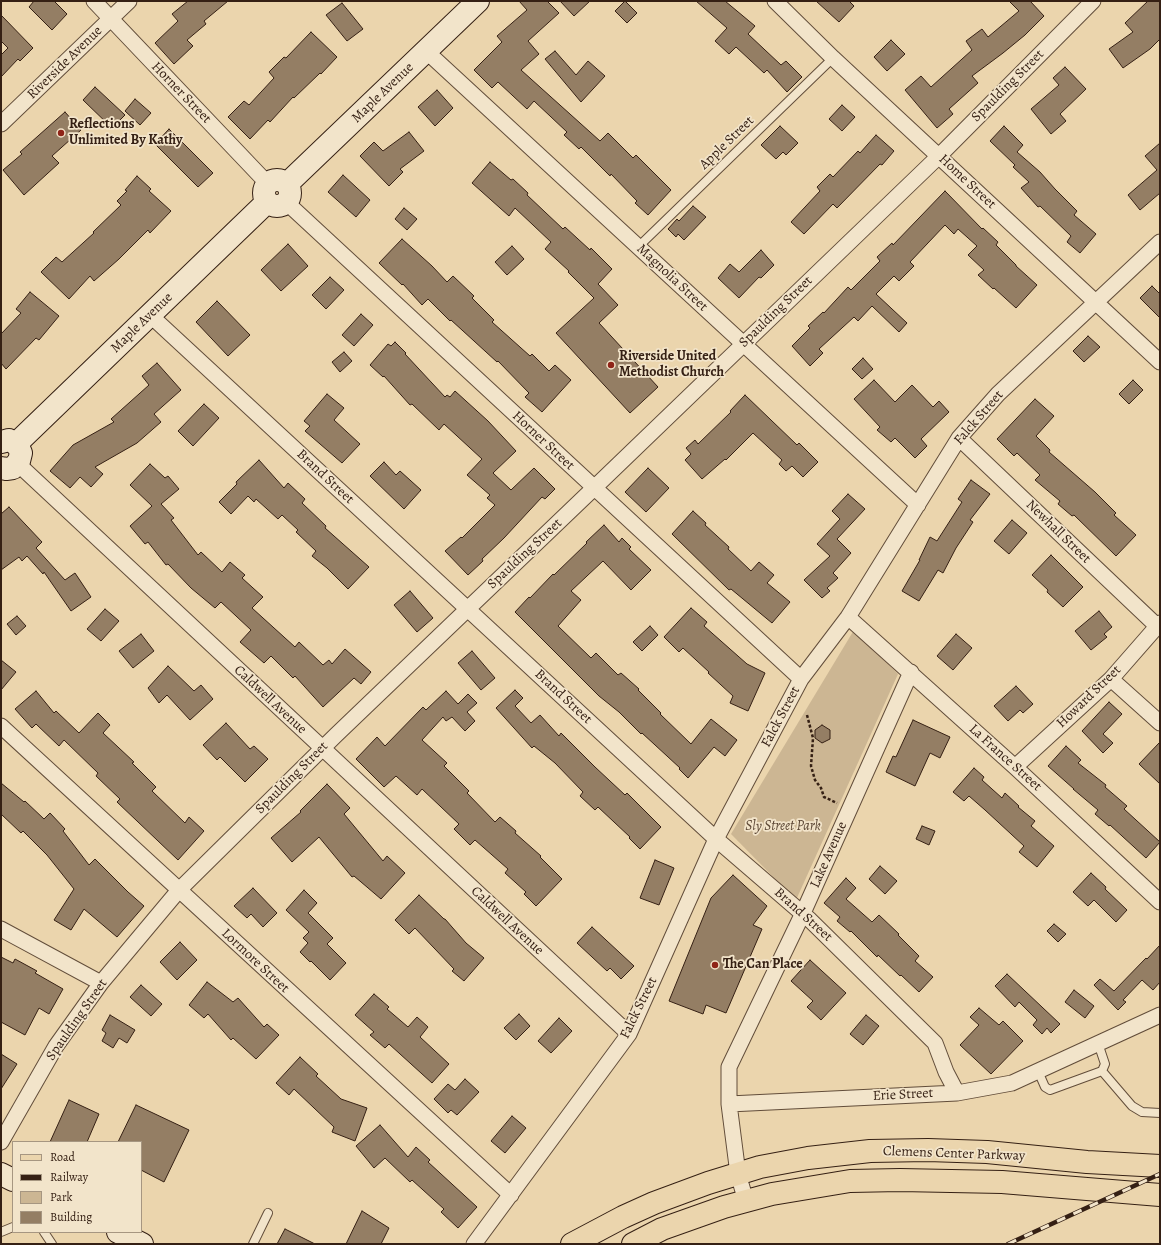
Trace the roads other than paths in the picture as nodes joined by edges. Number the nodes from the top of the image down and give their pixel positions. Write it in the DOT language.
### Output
graph roads {
  1 [pos="94,1"];
  2 [pos="129,1"];
  3 [pos="478,1"];
  4 [pos="1093,1"];
  5 [pos="782,3"];
  6 [pos="111,19"];
  7 [pos="426,51"];
  8 [pos="833,58"];
  9 [pos="1,124"];
  10 [pos="939,156"];
  11 [pos="277,193"];
  12 [pos="1160,242"];
  13 [pos="638,247"];
  14 [pos="1096,303"];
  15 [pos="150,315"];
  16 [pos="743,344"];
  17 [pos="1160,362"];
  18 [pos="959,438"];
  19 [pos="9,454"];
  20 [pos="594,488"];
  21 [pos="918,505"];
  22 [pos="467,608"];
  23 [pos="848,617"];
  24 [pos="1158,625"];
  25 [pos="911,672"];
  26 [pos="802,679"];
  27 [pos="1111,679"];
  28 [pos="1160,722"];
  29 [pos="1,726"];
  30 [pos="322,748"];
  31 [pos="1015,767"];
  32 [pos="716,839"];
  33 [pos="179,890"];
  34 [pos="1160,902"];
  35 [pos="802,913"];
  36 [pos="1,928"];
  37 [pos="101,983"];
  38 [pos="1160,1015"];
  39 [pos="629,1034"];
  40 [pos="1098,1043"];
  41 [pos="1038,1071"];
  42 [pos="1102,1071"];
  43 [pos="957,1093"];
  44 [pos="729,1104"];
  45 [pos="1160,1113"];
  46 [pos="1,1142"];
  47 [pos="1160,1166"];
  48 [pos="1,1174"];
  49 [pos="738,1174"];
  50 [pos="12,1180"];
  51 [pos="1160,1194"];
  52 [pos="511,1195"];
  53 [pos="746,1201"];
  54 [pos="268,1213"];
  55 [pos="12,1227"];
  56 [pos="1,1232"];
  57 [pos="45,1233"];
  58 [pos="120,1233"];
  59 [pos="52,1244"];
  60 [pos="142,1244"];
  61 [pos="253,1244"];
  62 [pos="474,1244"];
  63 [pos="572,1244"];
  64 [pos="633,1244"];
  1 -- 6 [label="street, Horner Street"];
  2 -- 6 [label="street, Riverside Avenue"];
  3 -- 7 [label="main road, Maple Avenue"];
  4 -- 10 [label="street, Spaulding Street"];
  5 -- 8 [label="street, Home Street"];
  6 -- 9 [label="street, Riverside Avenue"];
  6 -- 11 [label="street, Horner Street"];
  7 -- 11 [label="main road, Maple Avenue"];
  7 -- 13 [label="street, Magnolia Street"];
  8 -- 10 [label="street, Home Street"];
  8 -- 13 [label="lane, Apple Street"];
  10 -- 14 [label="street, Home Street"];
  10 -- 16 [label="street, Spaulding Street"];
  11 -- 15 [label="main road, Maple Avenue"];
  11 -- 20 [label="street, Horner Street"];
  12 -- 14 [label="street, Falck Street"];
  13 -- 16 [label="street, Magnolia Street"];
  14 -- 17 [label="street, Home Street"];
  14 -- 18 [label="street, Falck Street"];
  15 -- 19 [label="main road, Maple Avenue"];
  15 -- 22 [label="street, Brand Street"];
  16 -- 20 [label="street, Spaulding Street"];
  16 -- 21 [label="street, Magnolia Street"];
  18 -- 21 [label="street, Falck Street"];
  18 -- 24 [label="street, Newhall Street"];
  19 -- 30 [label="street, Caldwell Avenue"];
  20 -- 22 [label="street, Spaulding Street"];
  20 -- 26 [label="street, Horner Street"];
  21 -- 23 [label="street, Falck Street"];
  22 -- 30 [label="street, Spaulding Street"];
  22 -- 32 [label="street, Brand Street"];
  23 -- 25 [label="street, La France Street"];
  23 -- 26 [label="street, Falck Street"];
  24 -- 27 [label="street, Howard Street"];
  25 -- 31 [label="street, La France Street"];
  25 -- 35 [label="street, Lake Avenue"];
  26 -- 32 [label="street, Falck Street"];
  27 -- 28 [label="street"];
  27 -- 31 [label="street, Howard Street"];
  29 -- 33 [label="street, Lormore Street"];
  30 -- 33 [label="street, Spaulding Street"];
  30 -- 39 [label="street, Caldwell Avenue"];
  31 -- 34 [label="street, La France Street"];
  32 -- 35 [label="street, Brand Street"];
  32 -- 39 [label="street, Falck Street"];
  33 -- 37 [label="street, Spaulding Street"];
  33 -- 52 [label="street, Lormore Street"];
  35 -- 43 [label="street, Brand Street"];
  35 -- 44 [label="street, Lake Avenue"];
  36 -- 37 [label="street"];
  37 -- 46 [label="street, Spaulding Street"];
  38 -- 40 [label="street, Erie Street"];
  39 -- 52 [label="street, Falck Street"];
  40 -- 41 [label="street, Erie Street"];
  40 -- 42 [label="lane"];
  41 -- 42 [label="lane"];
  41 -- 43 [label="street, Erie Street"];
  42 -- 45 [label="lane"];
  43 -- 44 [label="street, Erie Street"];
  44 -- 49 [label="street"];
  47 -- 49 [label="main road, Clemens Center Parkway"];
  48 -- 50 [label="main road"];
  49 -- 53 [label="street"];
  49 -- 63 [label="main road, Clemens Center Parkway"];
  51 -- 53 [label="main road, Clemens Center Parkway"];
  52 -- 62 [label="street, Falck Street"];
  53 -- 64 [label="main road, Clemens Center Parkway"];
  54 -- 61 [label="lane"];
  55 -- 56 [label="lane"];
  57 -- 59 [label="lane"];
  58 -- 60 [label="main road"];
}
